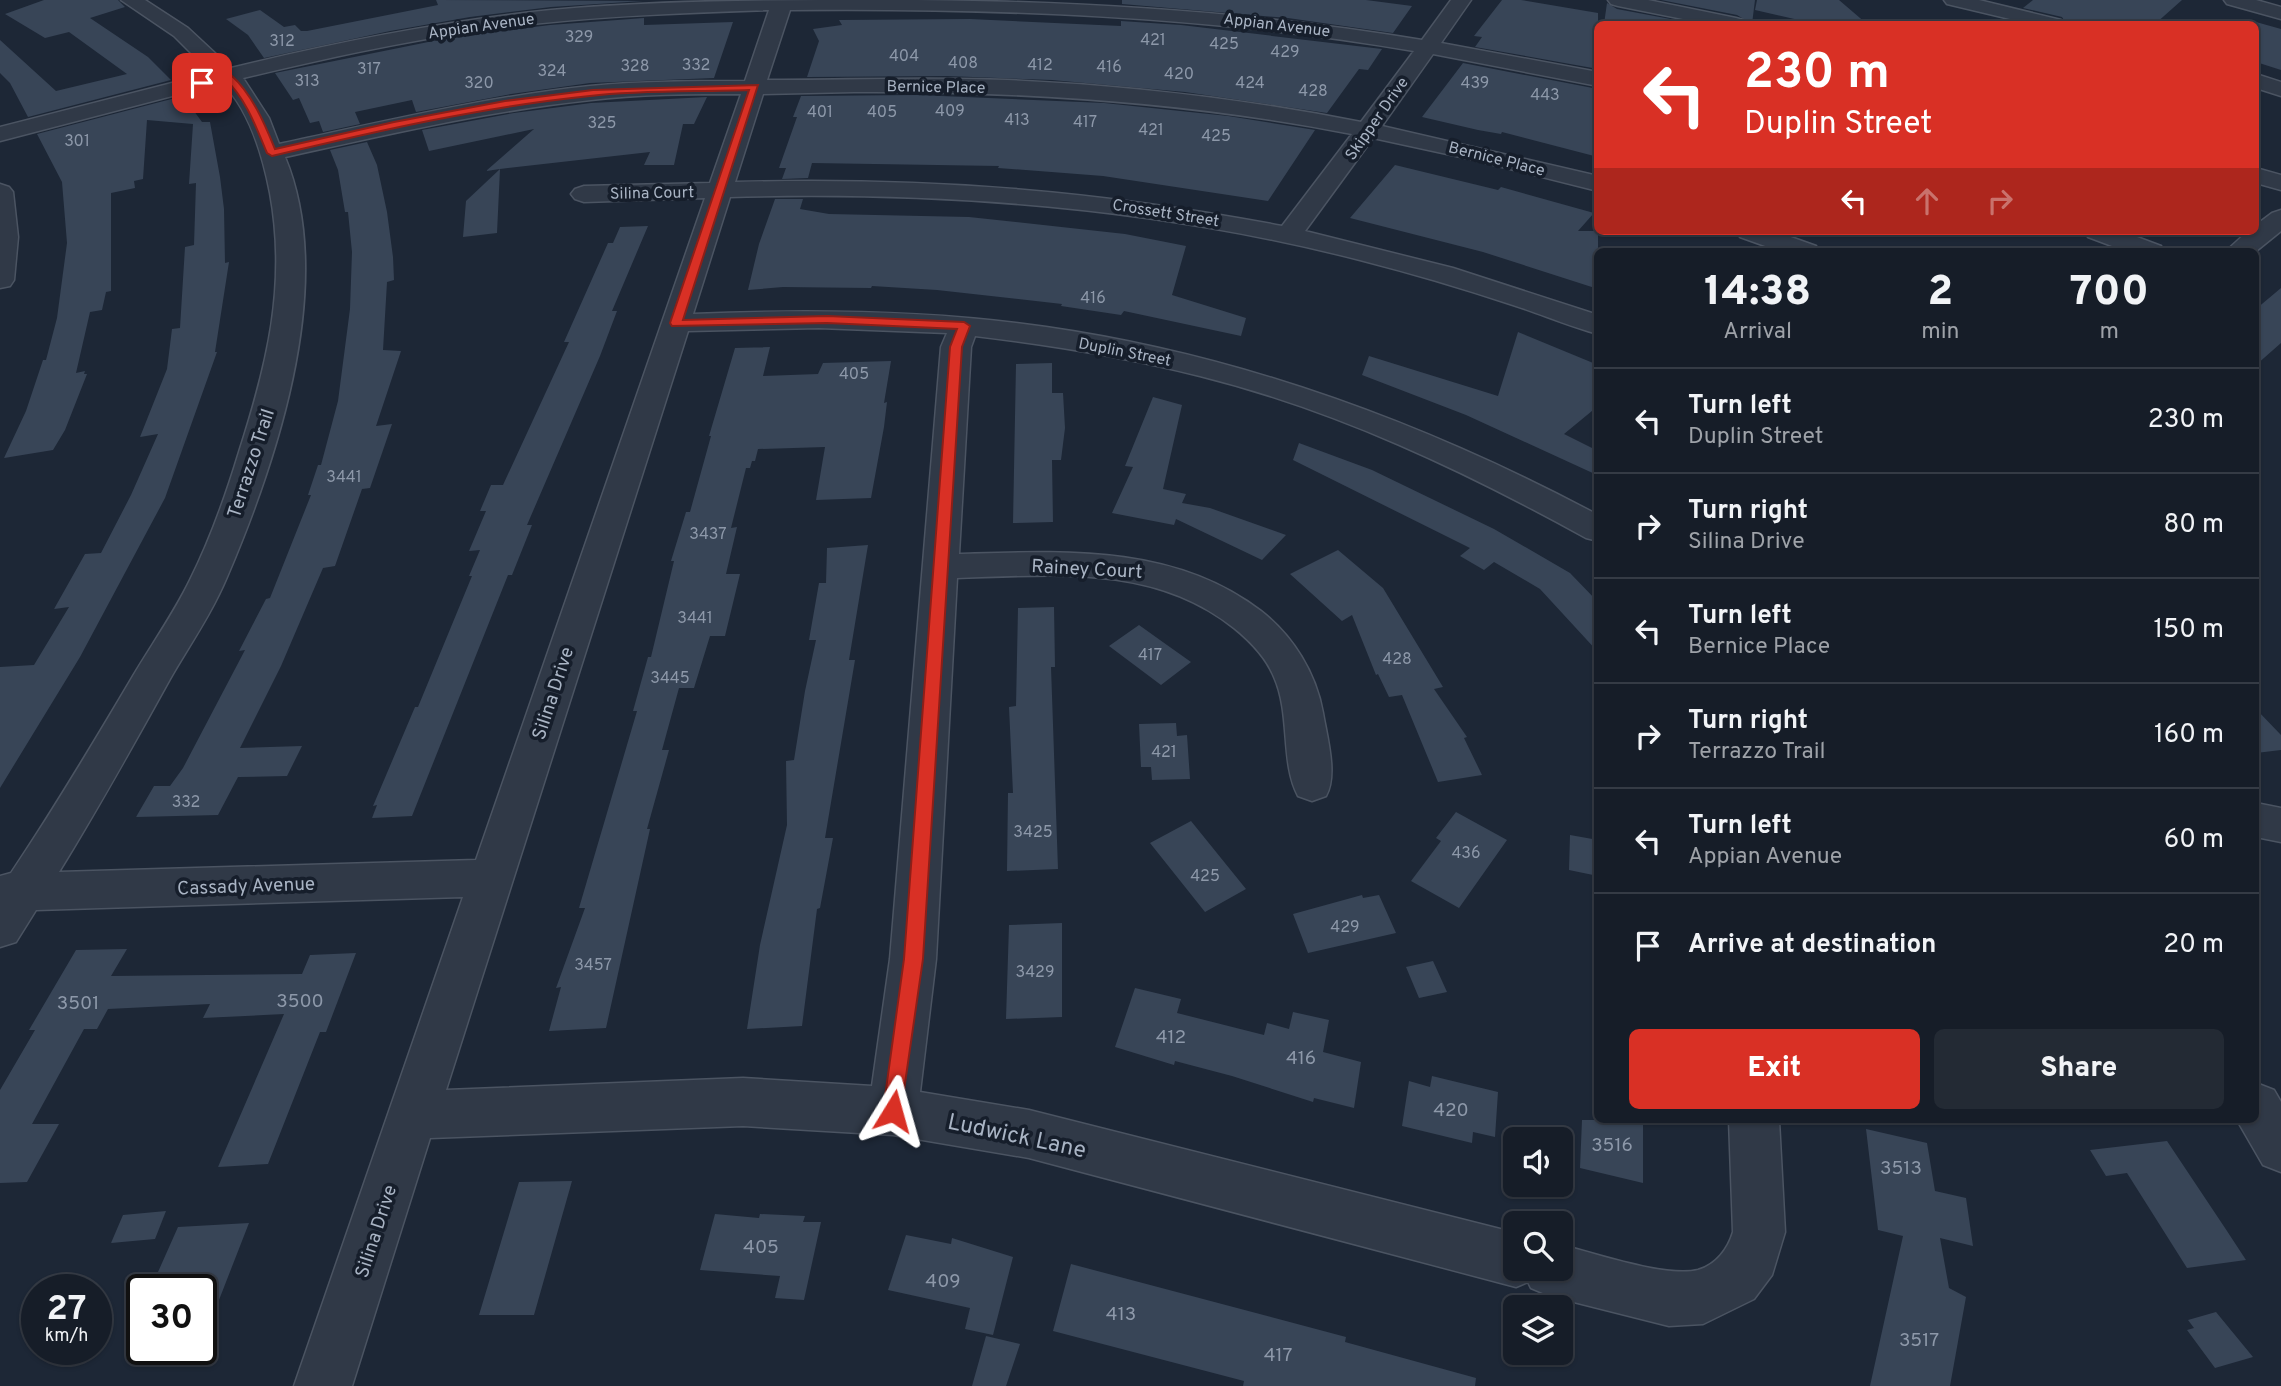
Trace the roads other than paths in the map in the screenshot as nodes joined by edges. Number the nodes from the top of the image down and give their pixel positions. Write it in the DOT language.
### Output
graph roads {
  1 [pos="131,0"];
  2 [pos="1461,0"];
  3 [pos="1618,0"];
  4 [pos="1954,0"];
  5 [pos="2242,1"];
  6 [pos="782,2"];
  7 [pos="2281,13"];
  8 [pos="1721,21"];
  9 [pos="2042,21"];
  10 [pos="1428,45"];
  11 [pos="227,77"];
  12 [pos="1594,78"];
  13 [pos="2259,82"];
  14 [pos="755,87"];
  15 [pos="2281,89"];
  16 [pos="1368,130"];
  17 [pos="0,134"];
  18 [pos="272,153"];
  19 [pos="2259,176"];
  20 [pos="1594,183"];
  21 [pos="2281,183"];
  22 [pos="720,191"];
  23 [pos="0,192"];
  24 [pos="584,194"];
  25 [pos="2281,218"];
  26 [pos="1290,234"];
  27 [pos="1759,235"];
  28 [pos="2107,235"];
  29 [pos="1796,248"];
  30 [pos="2142,248"];
  31 [pos="2243,248"];
  32 [pos="0,280"];
  33 [pos="676,323"];
  34 [pos="1594,324"];
  35 [pos="964,326"];
  36 [pos="1594,528"];
  37 [pos="940,567"];
  38 [pos="1312,785"];
  39 [pos="2259,821"];
  40 [pos="2281,825"];
  41 [pos="492,878"];
  42 [pos="12,892"];
  43 [pos="0,928"];
  44 [pos="893,1111"];
  45 [pos="2259,1112"];
  46 [pos="413,1115"];
  47 [pos="1754,1123"];
  48 [pos="2281,1147"];
  49 [pos="1503,1257"];
  50 [pos="1573,1275"];
  51 [pos="323,1386"];
  1 -- 11 [label="street, Terrazzo Trail"];
  2 -- 10 [label="street, Skipper Drive"];
  3 -- 8 [label="street"];
  4 -- 9 [label="street"];
  5 -- 7 [label="street"];
  6 -- 10 [label="street, Appian Avenue"];
  6 -- 11 [label="street, Appian Avenue"];
  6 -- 14 [label="street, Silina Drive"];
  10 -- 12 [label="street, Appian Avenue"];
  10 -- 16 [label="street, Skipper Drive"];
  11 -- 17 [label="street, Appian Avenue"];
  11 -- 18 [label="street, Terrazzo Trail"];
  13 -- 15 [label="street"];
  14 -- 16 [label="street, Bernice Place"];
  14 -- 18 [label="street, Bernice Place"];
  14 -- 22 [label="street, Silina Drive"];
  16 -- 20 [label="street, Bernice Place"];
  16 -- 26 [label="street, Skipper Drive"];
  18 -- 42 [label="street, Terrazzo Trail"];
  19 -- 21 [label="street"];
  22 -- 24 [label="street, Silina Court"];
  22 -- 26 [label="street, Crossett Street"];
  22 -- 33 [label="street, Silina Drive"];
  23 -- 32 [label="street"];
  25 -- 31 [label="street"];
  26 -- 34 [label="street, Crossett Street"];
  27 -- 29 [label="street"];
  28 -- 30 [label="street"];
  33 -- 35 [label="street, Duplin Street"];
  33 -- 41 [label="street, Silina Drive"];
  35 -- 36 [label="street, Duplin Street"];
  35 -- 37 [label="street"];
  37 -- 38 [label="street, Rainey Court"];
  37 -- 44 [label="street"];
  39 -- 40 [label="street"];
  41 -- 42 [label="street, Cassady Avenue"];
  41 -- 46 [label="street, Silina Drive"];
  42 -- 43 [label="street, Terrazzo Trail"];
  44 -- 46 [label="street, Ludwick Lane"];
  44 -- 49 [label="street, Ludwick Lane"];
  45 -- 48 [label="street"];
  46 -- 51 [label="street, Silina Drive"];
  47 -- 50 [label="street"];
}
